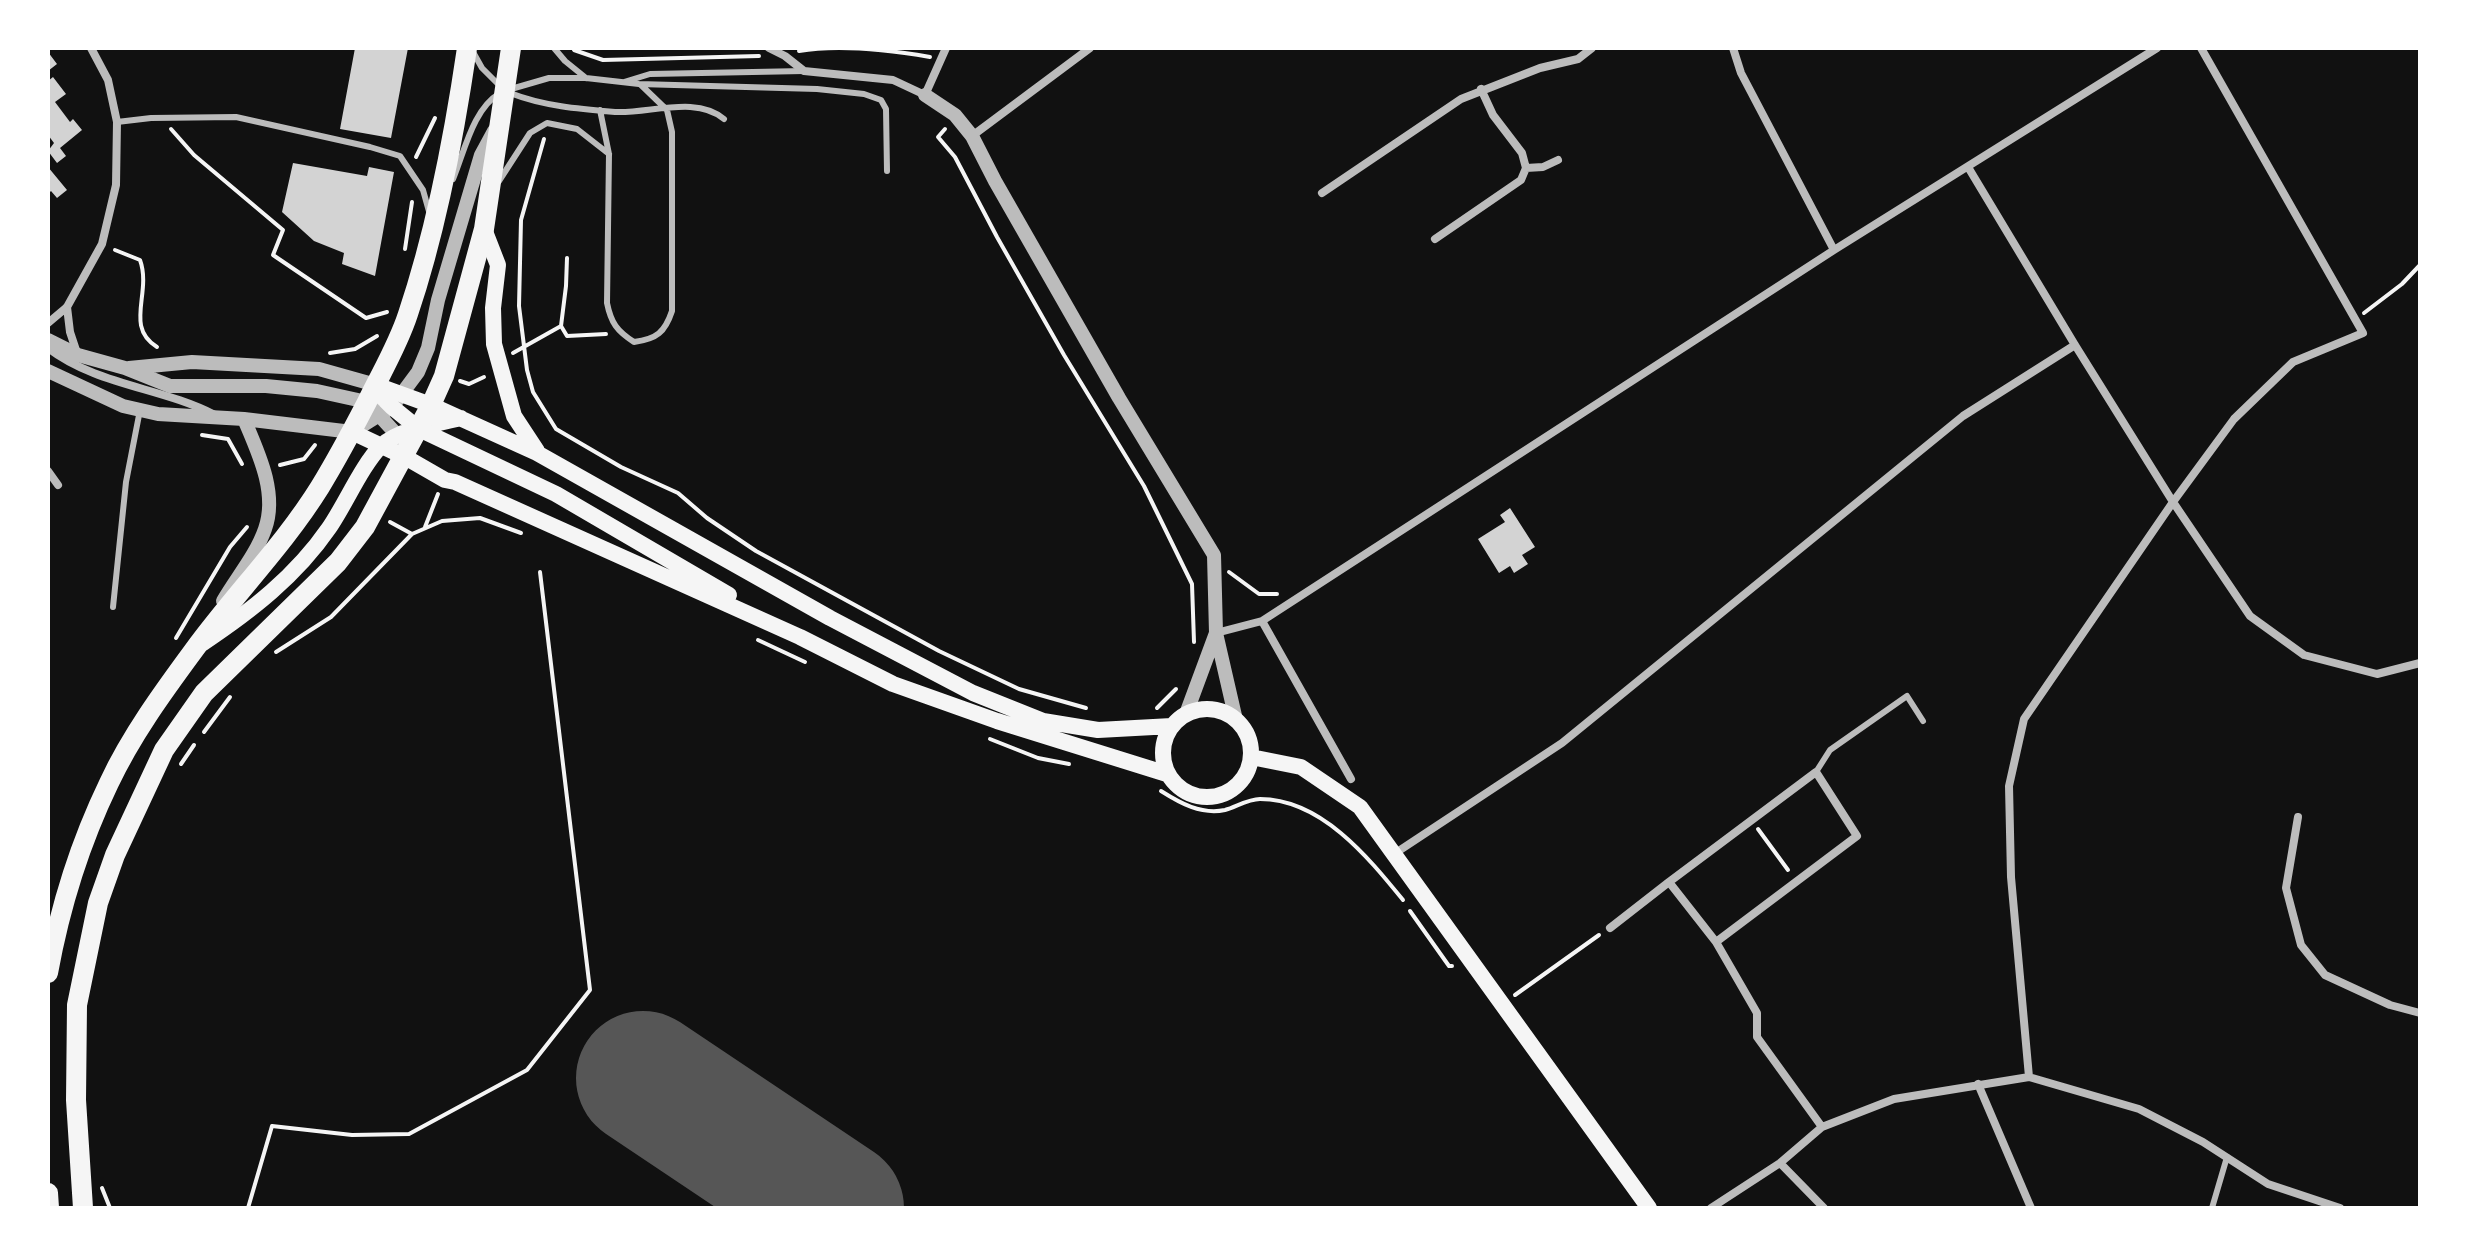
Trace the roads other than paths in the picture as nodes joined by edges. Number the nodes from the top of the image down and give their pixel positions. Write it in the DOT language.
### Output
graph roads {
  1 [pos="91,48"];
  2 [pos="469,48"];
  3 [pos="511,48"];
  4 [pos="554,48"];
  5 [pos="769,48"];
  6 [pos="946,48"];
  7 [pos="1090,48"];
  8 [pos="1592,48"];
  9 [pos="1733,48"];
  10 [pos="2157,48"];
  11 [pos="2201,48"];
  12 [pos="804,71"];
  13 [pos="586,78"];
  14 [pos="621,82"];
  15 [pos="639,84"];
  16 [pos="1481,89"];
  17 [pos="505,91"];
  18 [pos="925,95"];
  19 [pos="600,110"];
  20 [pos="667,110"];
  21 [pos="502,117"];
  22 [pos="724,119"];
  23 [pos="117,122"];
  24 [pos="972,136"];
  25 [pos="609,154"];
  26 [pos="1558,160"];
  27 [pos="1968,167"];
  28 [pos="1526,168"];
  29 [pos="887,171"];
  30 [pos="1322,193"];
  31 [pos="489,199"];
  32 [pos="433,226"];
  33 [pos="484,229"];
  34 [pos="1435,239"];
  35 [pos="1834,250"];
  36 [pos="67,307"];
  37 [pos="48,323"];
  38 [pos="48,340"];
  39 [pos="2075,345"];
  40 [pos="48,348"];
  41 [pos="78,355"];
  42 [pos="125,368"];
  43 [pos="48,371"];
  44 [pos="384,401"];
  45 [pos="431,405"];
  46 [pos="140,410"];
  47 [pos="220,417"];
  48 [pos="461,418"];
  49 [pos="244,419"];
  50 [pos="419,429"];
  51 [pos="352,432"];
  52 [pos="398,436"];
  53 [pos="381,446"];
  54 [pos="537,453"];
  55 [pos="405,457"];
  56 [pos="48,471"];
  57 [pos="58,485"];
  58 [pos="2173,502"];
  59 [pos="113,607"];
  60 [pos="1262,621"];
  61 [pos="1216,633"];
  62 [pos="800,637"];
  63 [pos="194,649"];
  64 [pos="2420,663"];
  65 [pos="1186,714"];
  66 [pos="1236,720"];
  67 [pos="1923,721"];
  68 [pos="1172,726"];
  69 [pos="1251,757"];
  70 [pos="1816,772"];
  71 [pos="1167,774"];
  72 [pos="1351,779"];
  73 [pos="2298,817"];
  74 [pos="1393,854"];
  75 [pos="1669,882"];
  76 [pos="1610,928"];
  77 [pos="1716,942"];
  78 [pos="48,973"];
  79 [pos="2420,1013"];
  80 [pos="2029,1077"];
  81 [pos="1978,1084"];
  82 [pos="1822,1127"];
  83 [pos="2227,1157"];
  84 [pos="1780,1163"];
  85 [pos="48,1193"];
  86 [pos="84,1206"];
  87 [pos="49,1208"];
  88 [pos="1649,1208"];
  89 [pos="1711,1208"];
  90 [pos="1824,1208"];
  91 [pos="2031,1208"];
  92 [pos="2212,1208"];
  93 [pos="2340,1208"];
  1 -- 23 [label="street"];
  2 -- 17 [label="lane"];
  2 -- 32 [label="highway"];
  3 -- 17 [label="highway"];
  4 -- 13 [label="lane"];
  5 -- 12 [label="street"];
  6 -- 18 [label="street"];
  7 -- 24 [label="street"];
  8 -- 16 [label="street"];
  9 -- 35 [label="street"];
  10 -- 27 [label="street"];
  11 -- 58 [label="street"];
  12 -- 14 [label="lane"];
  12 -- 18 [label="street"];
  13 -- 14 [label="lane"];
  13 -- 17 [label="lane"];
  14 -- 15 [label="lane"];
  15 -- 20 [label="lane"];
  15 -- 29 [label="lane"];
  16 -- 28 [label="street"];
  16 -- 30 [label="street"];
  17 -- 19 [label="lane"];
  17 -- 21 [label="highway"];
  17 -- 32 [label="lane"];
  18 -- 24 [label="street"];
  19 -- 20 [label="lane"];
  19 -- 25 [label="lane"];
  20 -- 22 [label="lane"];
  20 -- 25 [label="lane"];
  21 -- 31 [label="highway"];
  21 -- 44 [label="street"];
  23 -- 32 [label="lane"];
  23 -- 36 [label="street"];
  24 -- 61 [label="street"];
  25 -- 31 [label="lane"];
  26 -- 28 [label="street"];
  27 -- 35 [label="street"];
  27 -- 39 [label="street"];
  28 -- 34 [label="street"];
  31 -- 33 [label="highway"];
  32 -- 44 [label="highway"];
  33 -- 45 [label="highway"];
  33 -- 54 [label="main road"];
  35 -- 60 [label="street"];
  36 -- 37 [label="street"];
  36 -- 41 [label="street"];
  38 -- 41 [label="street"];
  39 -- 58 [label="street"];
  39 -- 74 [label="street"];
  40 -- 47 [label="street"];
  41 -- 42 [label="street"];
  42 -- 44 [label="street"];
  42 -- 44 [label="street"];
  43 -- 46 [label="street"];
  44 -- 45 [label="main road"];
  44 -- 50 [label="main road"];
  44 -- 51 [label="highway"];
  44 -- 52 [label="street"];
  45 -- 48 [label="main road"];
  45 -- 50 [label="highway"];
  46 -- 47 [label="street"];
  46 -- 59 [label="lane"];
  47 -- 49 [label="street"];
  48 -- 50 [label="main road"];
  48 -- 54 [label="main road"];
  49 -- 51 [label="street"];
  49 -- 63 [label="street"];
  50 -- 52 [label="main road"];
  50 -- 55 [label="highway"];
  50 -- 62 [label="main road"];
  51 -- 53 [label="main road"];
  51 -- 63 [label="highway"];
  52 -- 53 [label="main road"];
  52 -- 55 [label="street"];
  53 -- 55 [label="main road"];
  53 -- 63 [label="main road"];
  54 -- 68 [label="main road"];
  55 -- 62 [label="main road"];
  55 -- 86 [label="highway"];
  56 -- 57 [label="street"];
  58 -- 64 [label="street"];
  58 -- 80 [label="street"];
  60 -- 61 [label="street"];
  60 -- 72 [label="street"];
  61 -- 65 [label="street"];
  61 -- 66 [label="street"];
  62 -- 71 [label="main road"];
  63 -- 78 [label="highway"];
  65 -- 66 [label="main road"];
  65 -- 68 [label="main road"];
  66 -- 69 [label="main road"];
  67 -- 70 [label="lane"];
  68 -- 71 [label="main road"];
  69 -- 71 [label="main road"];
  69 -- 74 [label="main road"];
  70 -- 75 [label="street"];
  70 -- 77 [label="street"];
  73 -- 79 [label="street"];
  74 -- 88 [label="main road"];
  75 -- 76 [label="street"];
  75 -- 77 [label="street"];
  77 -- 82 [label="street"];
  80 -- 81 [label="street"];
  80 -- 83 [label="street"];
  81 -- 82 [label="street"];
  81 -- 91 [label="street"];
  82 -- 84 [label="street"];
  83 -- 92 [label="lane"];
  83 -- 93 [label="street"];
  84 -- 89 [label="street"];
  84 -- 90 [label="street"];
  85 -- 87 [label="highway"];
}
